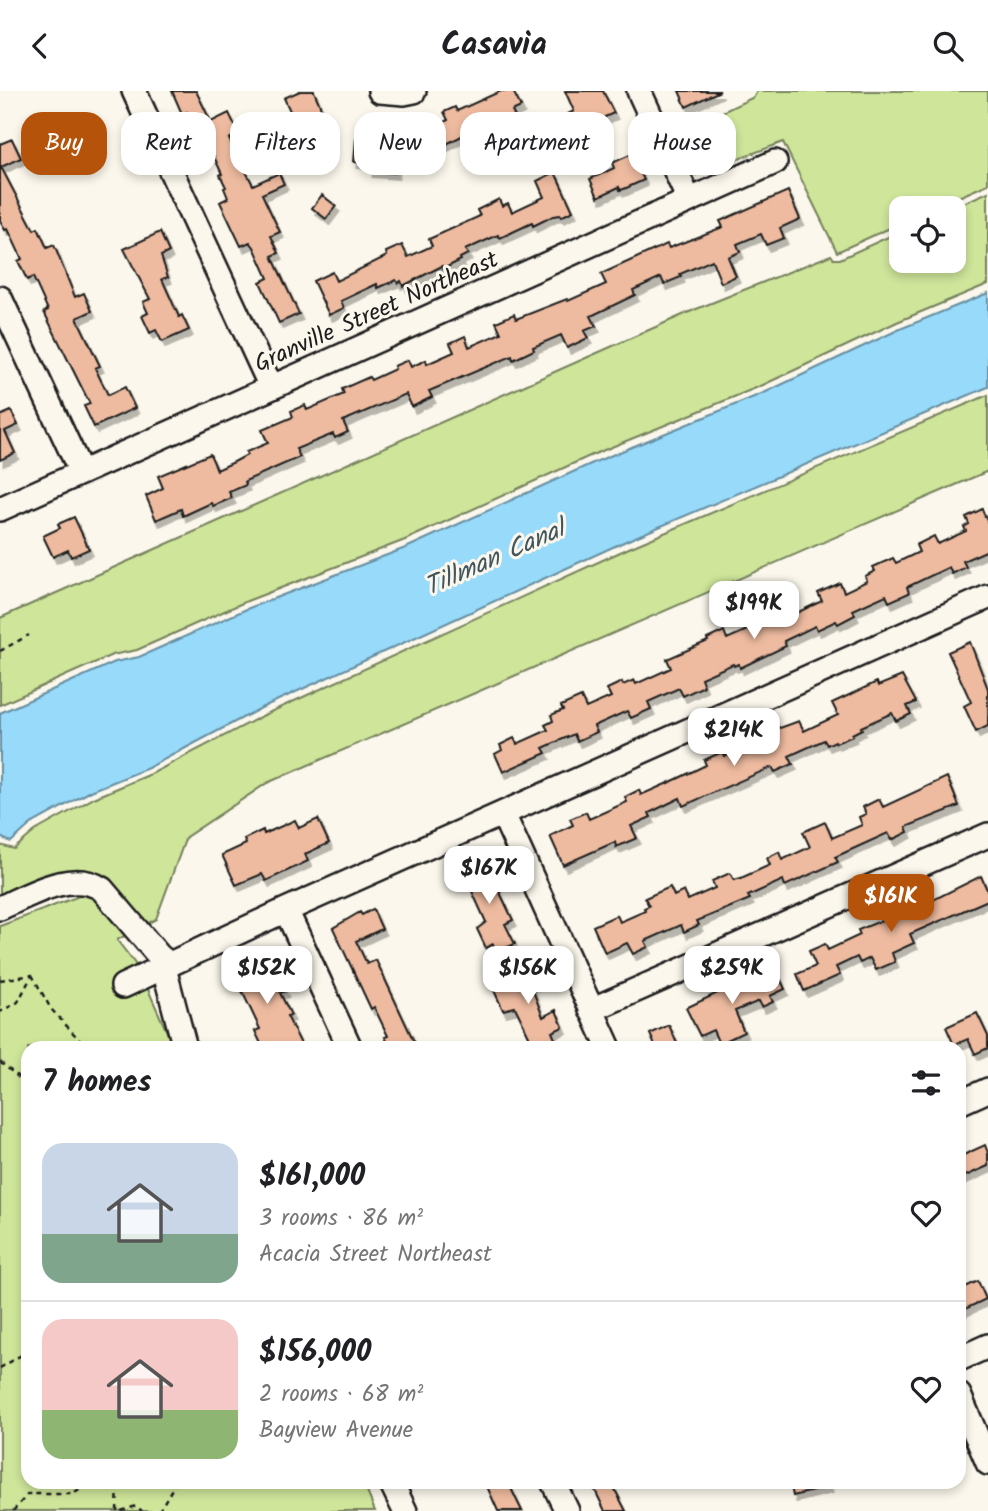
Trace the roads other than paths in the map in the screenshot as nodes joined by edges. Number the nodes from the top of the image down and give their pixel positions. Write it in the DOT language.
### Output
graph roads {
  1 [pos="134,91"];
  2 [pos="380,91"];
  3 [pos="414,91"];
  4 [pos="639,91"];
  5 [pos="775,162"];
  6 [pos="689,201"];
  7 [pos="0,298"];
  8 [pos="271,387"];
  9 [pos="81,473"];
  10 [pos="0,509"];
  11 [pos="987,599"];
  12 [pos="503,814"];
  13 [pos="988,835"];
  14 [pos="0,908"];
  15 [pos="286,910"];
  16 [pos="167,967"];
  17 [pos="123,986"];
  18 [pos="591,1010"];
  19 [pos="183,1041"];
  20 [pos="347,1041"];
  21 [pos="606,1041"];
  22 [pos="988,1090"];
  23 [pos="966,1100"];
  24 [pos="988,1346"];
  25 [pos="966,1356"];
  26 [pos="966,1411"];
  27 [pos="988,1463"];
  28 [pos="394,1489"];
  29 [pos="557,1489"];
  30 [pos="405,1511"];
  31 [pos="567,1511"];
  1 -- 8 [label="street"];
  2 -- 3 [label="street"];
  4 -- 6 [label="street"];
  5 -- 6 [label="street, Granville Street Northeast"];
  6 -- 8 [label="street, Granville Street Northeast"];
  7 -- 9 [label="street"];
  8 -- 9 [label="street, Granville Street Northeast"];
  9 -- 10 [label="street, Granville Street Northeast"];
  11 -- 12 [label="street"];
  12 -- 15 [label="street"];
  12 -- 18 [label="street"];
  13 -- 18 [label="street"];
  14 -- 16 [label="street"];
  15 -- 16 [label="street"];
  15 -- 20 [label="street"];
  16 -- 17 [label="street"];
  16 -- 19 [label="street"];
  18 -- 21 [label="street"];
  22 -- 23 [label="street"];
  24 -- 25 [label="street"];
  26 -- 27 [label="street"];
  28 -- 30 [label="street"];
  29 -- 31 [label="street"];
}
